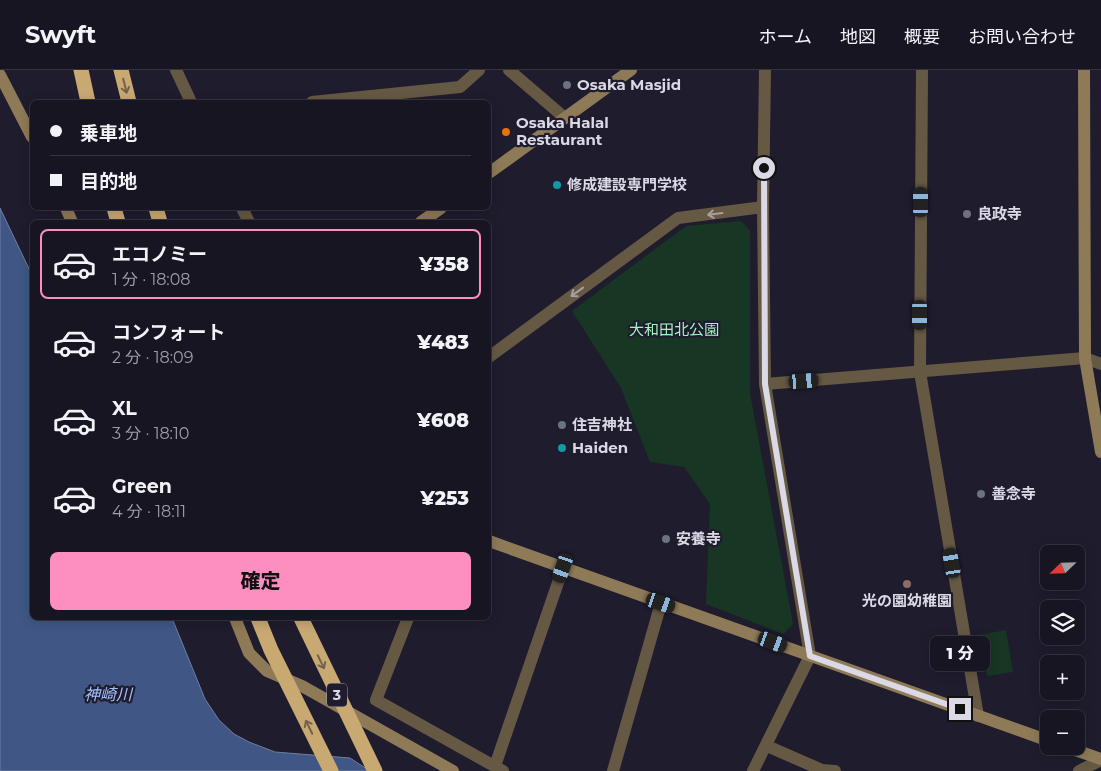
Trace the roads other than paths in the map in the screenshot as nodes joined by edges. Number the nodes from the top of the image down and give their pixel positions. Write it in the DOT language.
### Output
graph roads {
  1 [pos="81,70"];
  2 [pos="121,70"];
  3 [pos="176,70"];
  4 [pos="479,70"];
  5 [pos="509,70"];
  6 [pos="631,70"];
  7 [pos="765,70"];
  8 [pos="922,70"];
  9 [pos="1084,70"];
  10 [pos="0,75"];
  11 [pos="88,100"];
  12 [pos="128,100"];
  13 [pos="190,100"];
  14 [pos="332,100"];
  15 [pos="565,118"];
  16 [pos="30,133"];
  17 [pos="491,172"];
  18 [pos="763,207"];
  19 [pos="438,210"];
  20 [pos="424,220"];
  21 [pos="491,356"];
  22 [pos="1085,358"];
  23 [pos="1101,364"];
  24 [pos="920,372"];
  25 [pos="765,384"];
  26 [pos="1101,452"];
  27 [pos="491,542"];
  28 [pos="563,568"];
  29 [pos="661,603"];
  30 [pos="236,620"];
  31 [pos="259,620"];
  32 [pos="302,620"];
  33 [pos="407,620"];
  34 [pos="810,656"];
  35 [pos="978,716"];
  36 [pos="1040,738"];
  37 [pos="767,746"];
  38 [pos="1085,753"];
  39 [pos="1101,759"];
  40 [pos="499,769"];
  41 [pos="331,771"];
  42 [pos="375,771"];
  43 [pos="454,771"];
  44 [pos="613,771"];
  45 [pos="754,771"];
  46 [pos="835,771"];
  47 [pos="1078,771"];
  1 -- 11 [label="highway"];
  2 -- 12 [label="highway, one-way"];
  3 -- 13 [label="street"];
  4 -- 14 [label="street"];
  5 -- 15 [label="street"];
  6 -- 15 [label="street"];
  7 -- 18 [label="street"];
  8 -- 24 [label="street"];
  9 -- 22 [label="street"];
  10 -- 16 [label="street"];
  15 -- 17 [label="street"];
  18 -- 21 [label="street, one-way"];
  18 -- 25 [label="street"];
  19 -- 20 [label="street"];
  22 -- 23 [label="street"];
  22 -- 24 [label="street"];
  22 -- 26 [label="street"];
  24 -- 25 [label="street"];
  24 -- 35 [label="street"];
  25 -- 34 [label="street"];
  27 -- 28 [label="street"];
  28 -- 29 [label="street"];
  28 -- 40 [label="street"];
  29 -- 34 [label="street"];
  29 -- 44 [label="street"];
  30 -- 43 [label="street"];
  41 -- 31 [label="highway, one-way, bridge"];
  32 -- 42 [label="highway, 3, one-way, bridge"];
  33 -- 40 [label="street"];
  34 -- 35 [label="street"];
  34 -- 37 [label="street"];
  35 -- 36 [label="street"];
  37 -- 45 [label="street"];
  37 -- 46 [label="street"];
  38 -- 39 [label="street"];
  39 -- 47 [label="street"];
}
